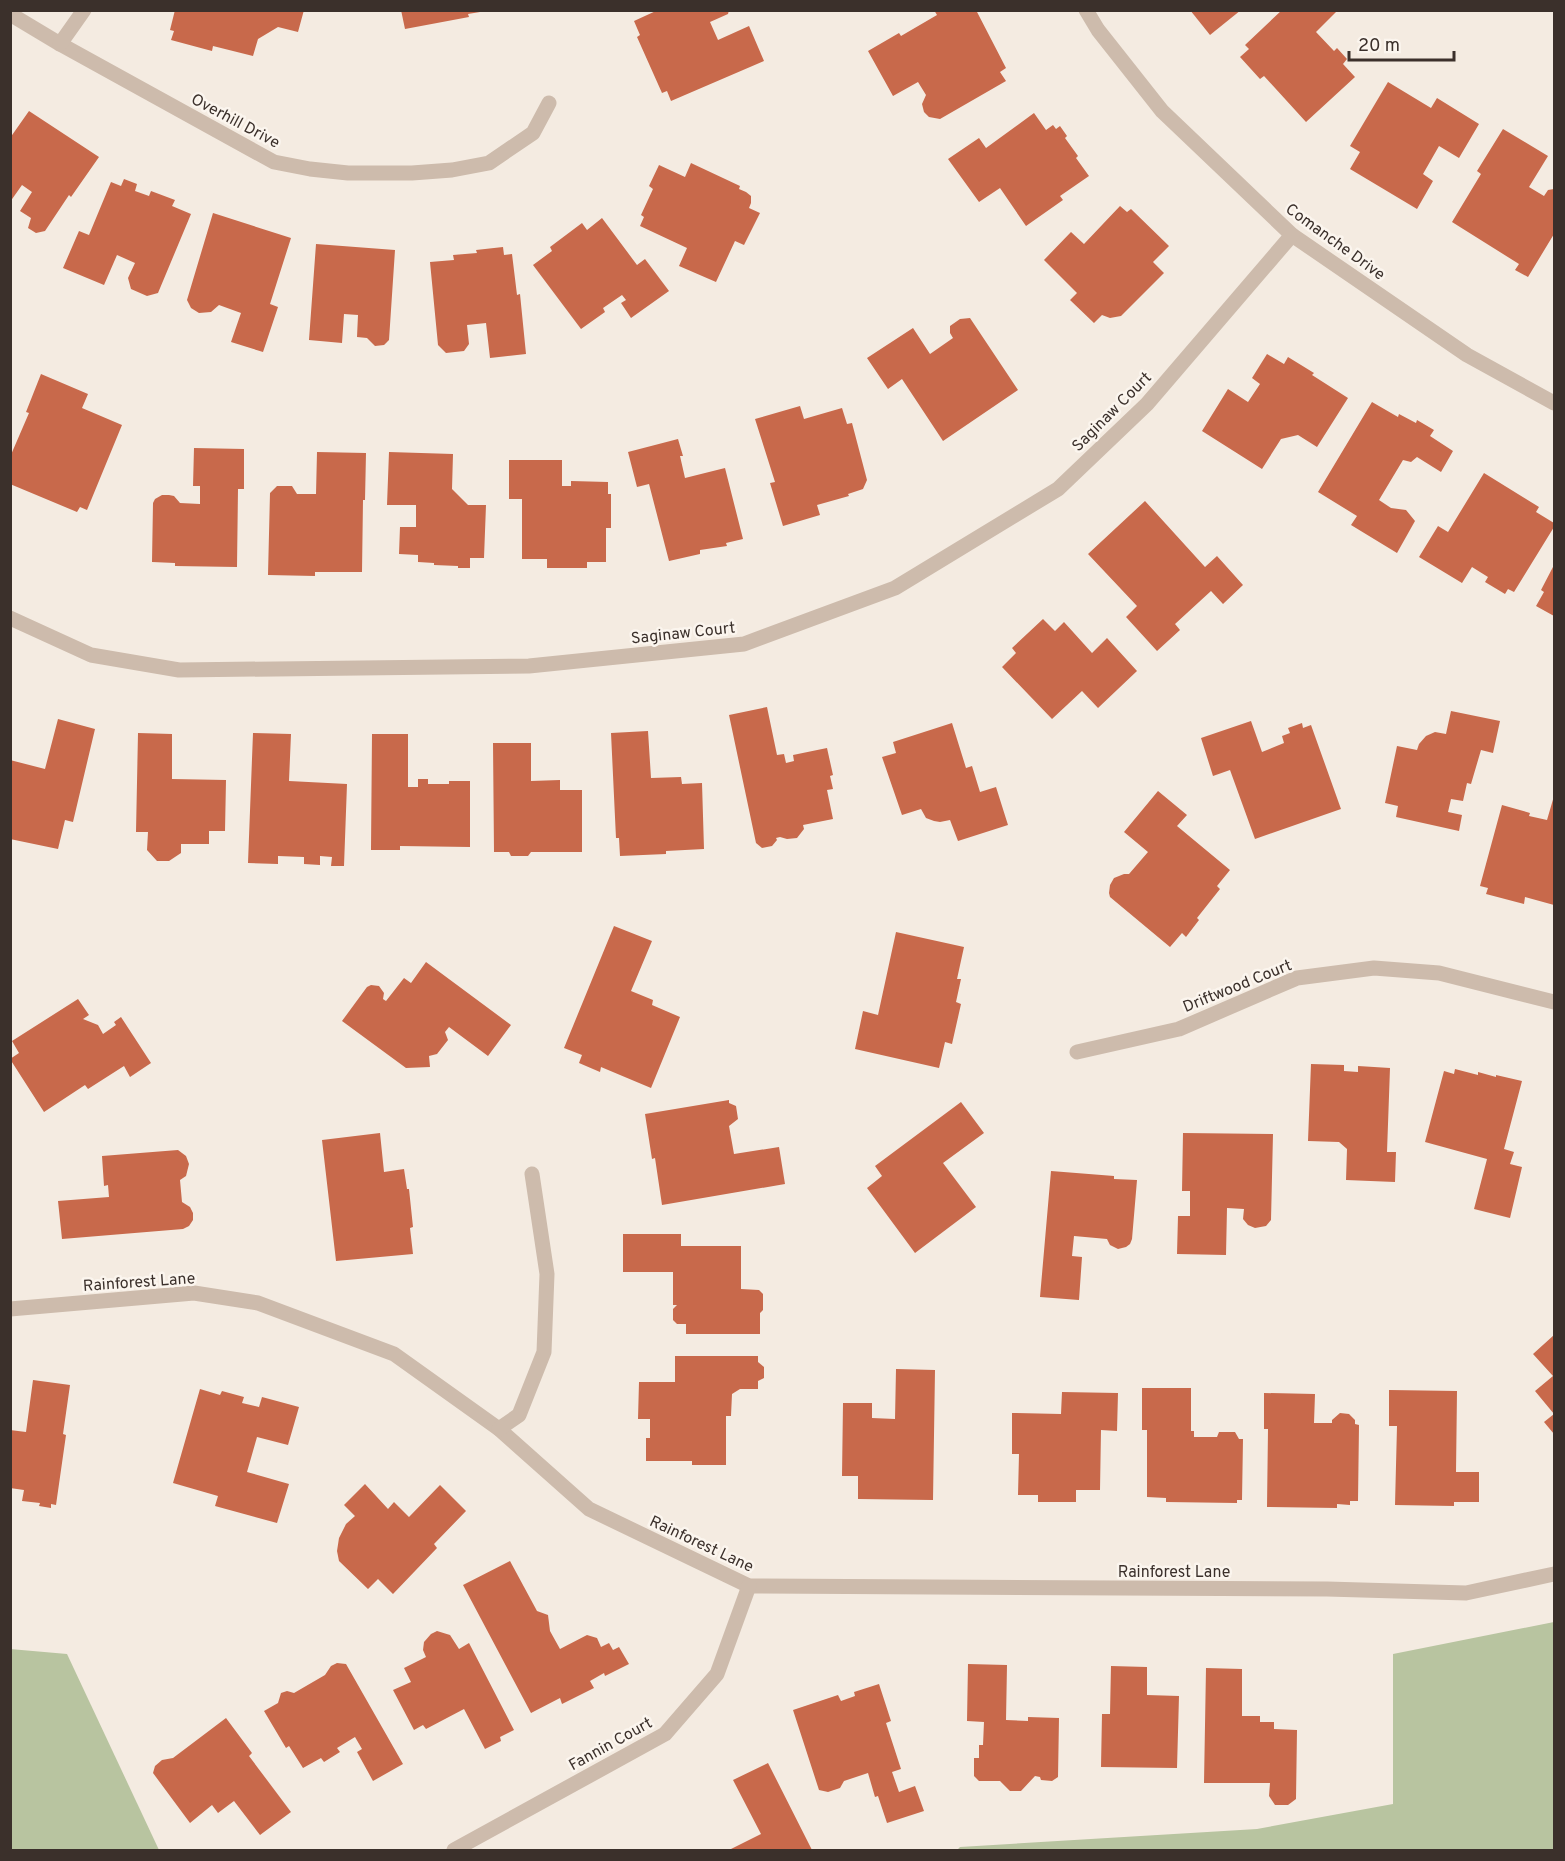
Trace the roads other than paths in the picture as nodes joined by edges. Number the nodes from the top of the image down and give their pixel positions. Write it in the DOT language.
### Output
graph roads {
  1 [pos="84,10"];
  2 [pos="1086,10"];
  3 [pos="10,14"];
  4 [pos="60,44"];
  5 [pos="549,103"];
  6 [pos="1292,234"];
  7 [pos="1554,403"];
  8 [pos="10,618"];
  9 [pos="1554,1002"];
  10 [pos="1077,1052"];
  11 [pos="532,1174"];
  12 [pos="10,1309"];
  13 [pos="499,1429"];
  14 [pos="1554,1574"];
  15 [pos="749,1586"];
  16 [pos="454,1851"];
  1 -- 4 [label="street"];
  2 -- 6 [label="street, Comanche Drive"];
  3 -- 4 [label="street, Overhill Drive"];
  4 -- 5 [label="street, Overhill Drive"];
  6 -- 7 [label="street, Comanche Drive"];
  6 -- 8 [label="street, Saginaw Court"];
  9 -- 10 [label="street, Driftwood Court"];
  11 -- 13 [label="street"];
  12 -- 13 [label="street, Rainforest Lane"];
  13 -- 15 [label="street, Rainforest Lane"];
  14 -- 15 [label="street, Rainforest Lane"];
  15 -- 16 [label="street, Fannin Court"];
}
